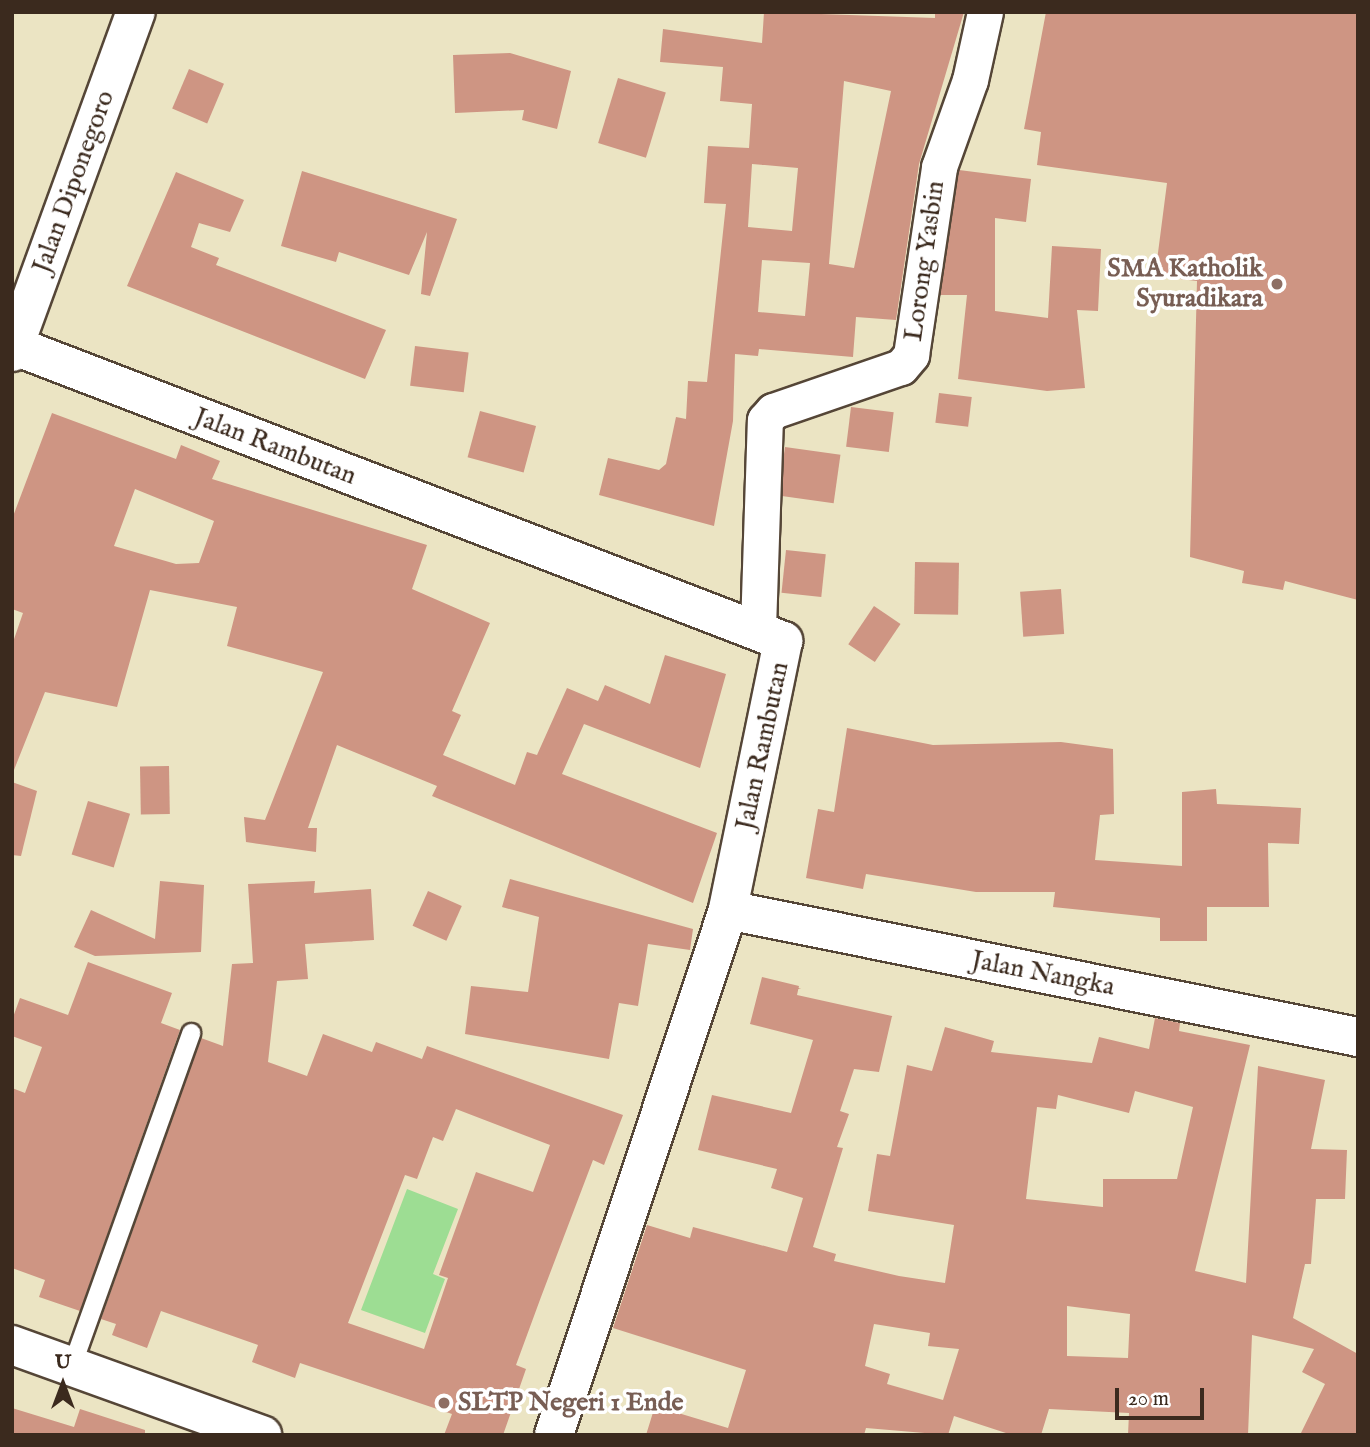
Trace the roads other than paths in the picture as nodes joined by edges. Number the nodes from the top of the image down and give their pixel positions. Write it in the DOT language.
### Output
graph roads {
  1 [pos="136,12"];
  2 [pos="985,12"];
  3 [pos="13,349"];
  4 [pos="758,628"];
  5 [pos="728,910"];
  6 [pos="191,1033"];
  7 [pos="1358,1037"];
  8 [pos="12,1345"];
  9 [pos="71,1368"];
  10 [pos="262,1435"];
  11 [pos="554,1435"];
  1 -- 3 [label="street, Jalan Diponegoro"];
  2 -- 4 [label="street, Lorong Yasbin"];
  3 -- 4 [label="street, Jalan Rambutan"];
  4 -- 5 [label="street, Jalan Rambutan"];
  5 -- 7 [label="street, Jalan Nangka"];
  5 -- 11 [label="street, Jalan Rambutan"];
  6 -- 9 [label="lane"];
  8 -- 9 [label="street"];
  9 -- 10 [label="street"];
}
